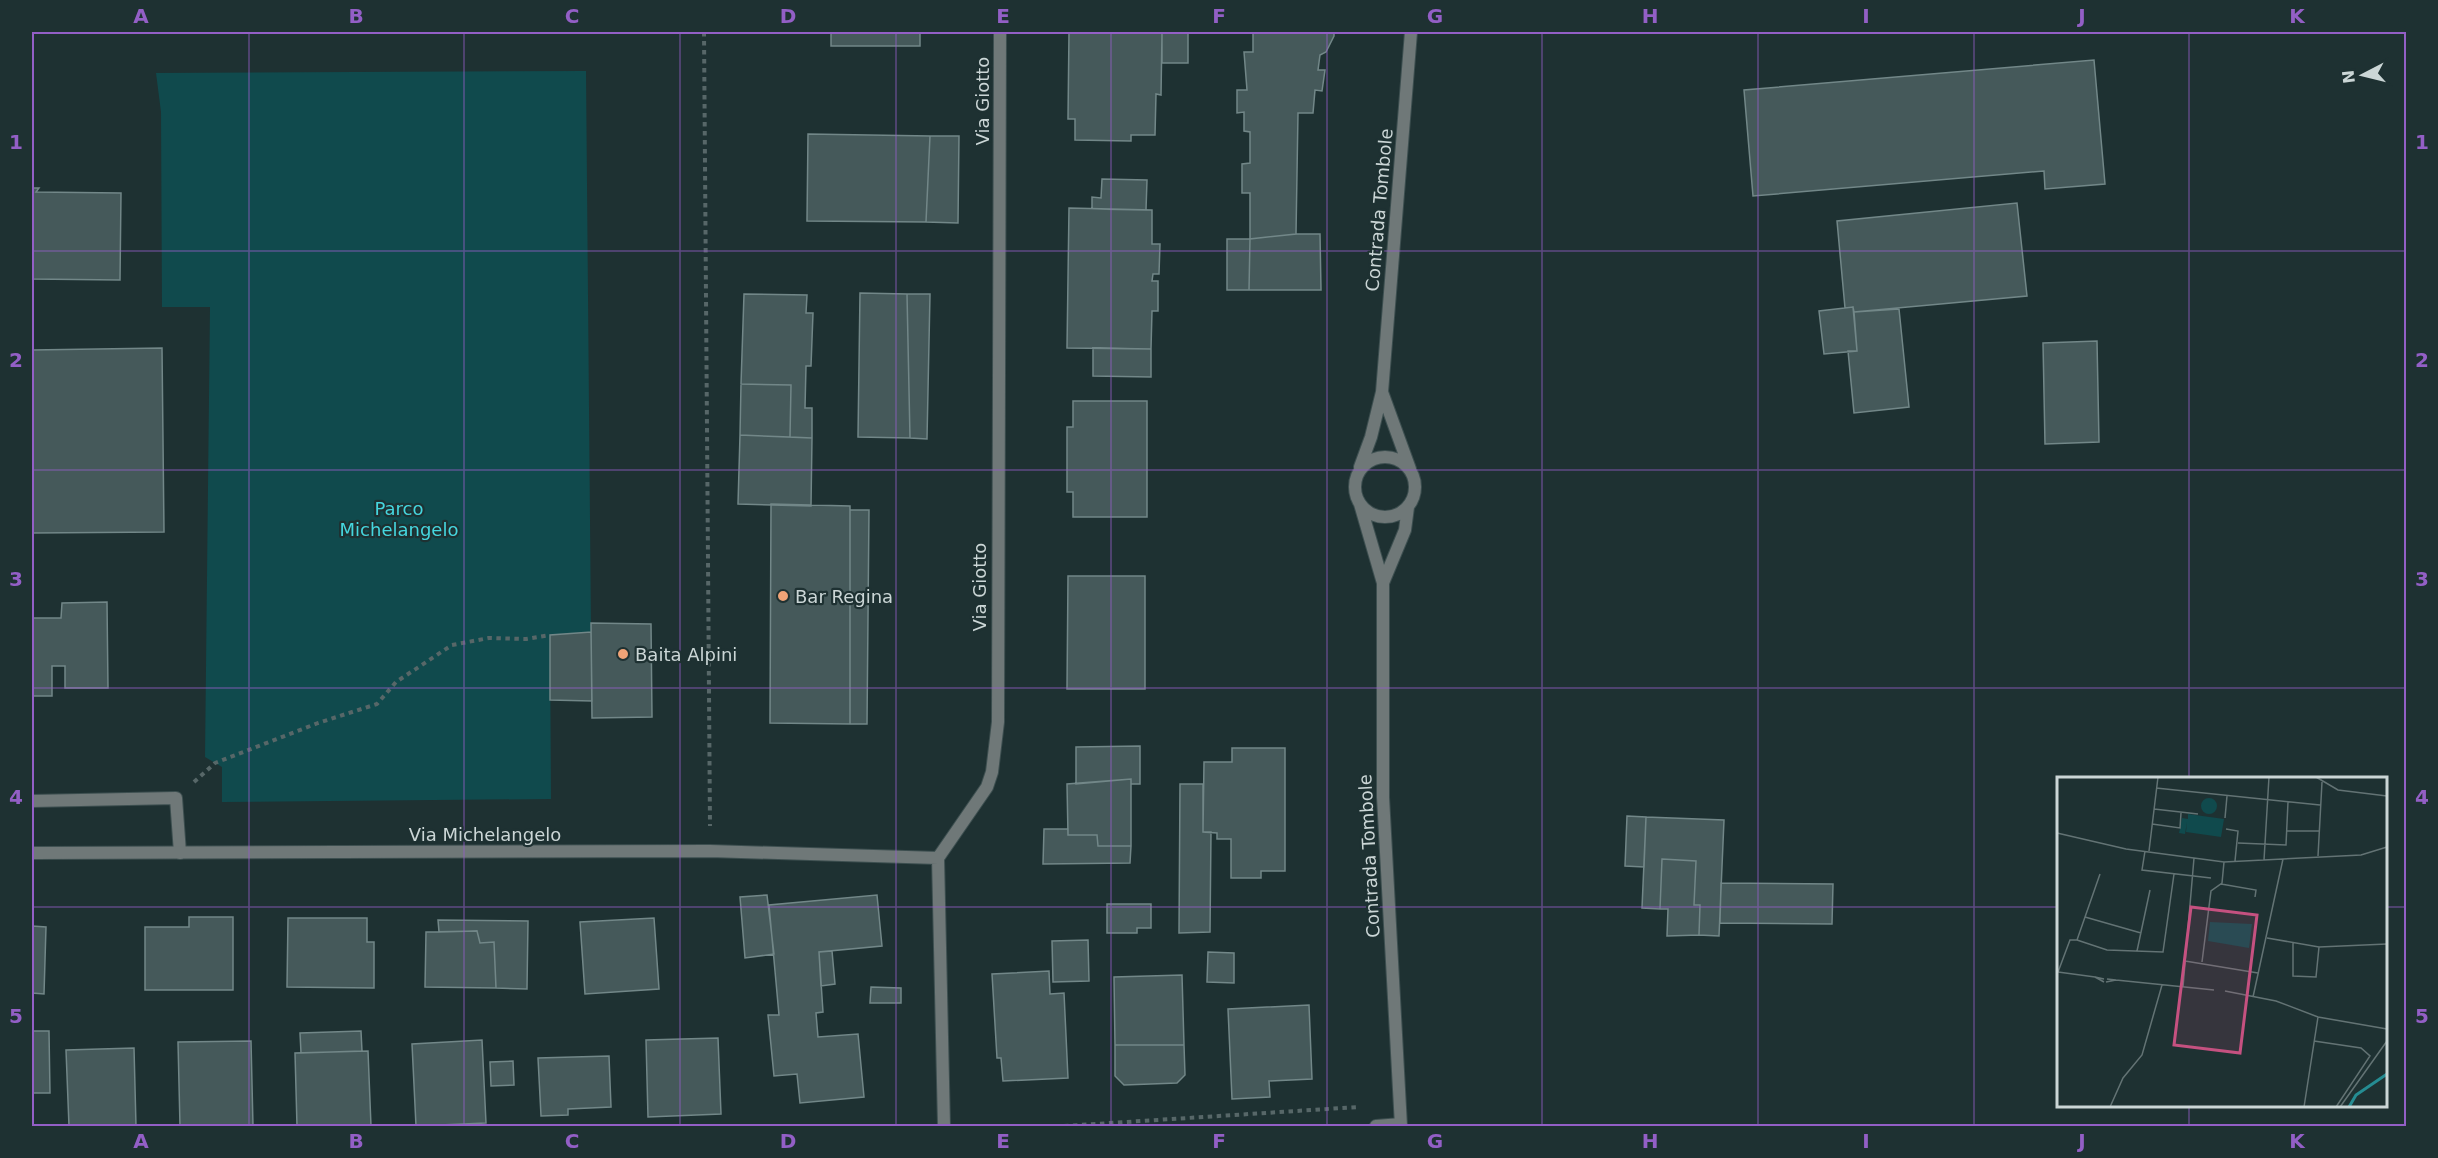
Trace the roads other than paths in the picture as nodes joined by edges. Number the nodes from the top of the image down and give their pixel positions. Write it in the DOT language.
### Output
graph roads {
  1 [pos="1000,32"];
  2 [pos="1411,32"];
  3 [pos="1382,392"];
  4 [pos="1411,470"];
  5 [pos="1357,476"];
  6 [pos="1360,503"];
  7 [pos="1408,507"];
  8 [pos="1383,583"];
  9 [pos="32,801"];
  10 [pos="32,853"];
  11 [pos="180,853"];
  12 [pos="938,858"];
  13 [pos="1401,1125"];
  14 [pos="944,1126"];
  15 [pos="1376,1126"];
  1 -- 12 [label="street, Via Giotto"];
  2 -- 3 [label="street, Contrada Tombole"];
  3 -- 4 [label="street, Contrada Tombole"];
  3 -- 5 [label="street, Contrada Tombole"];
  4 -- 5 [label="street"];
  4 -- 7 [label="street"];
  5 -- 6 [label="street"];
  6 -- 7 [label="street"];
  6 -- 8 [label="street, Contrada Tombole"];
  7 -- 8 [label="street, Contrada Tombole"];
  8 -- 13 [label="street, Contrada Tombole"];
  9 -- 11 [label="street"];
  10 -- 11 [label="street, Via Michelangelo"];
  11 -- 12 [label="street, Via Michelangelo"];
  12 -- 14 [label="street"];
  13 -- 15 [label="street"];
}
